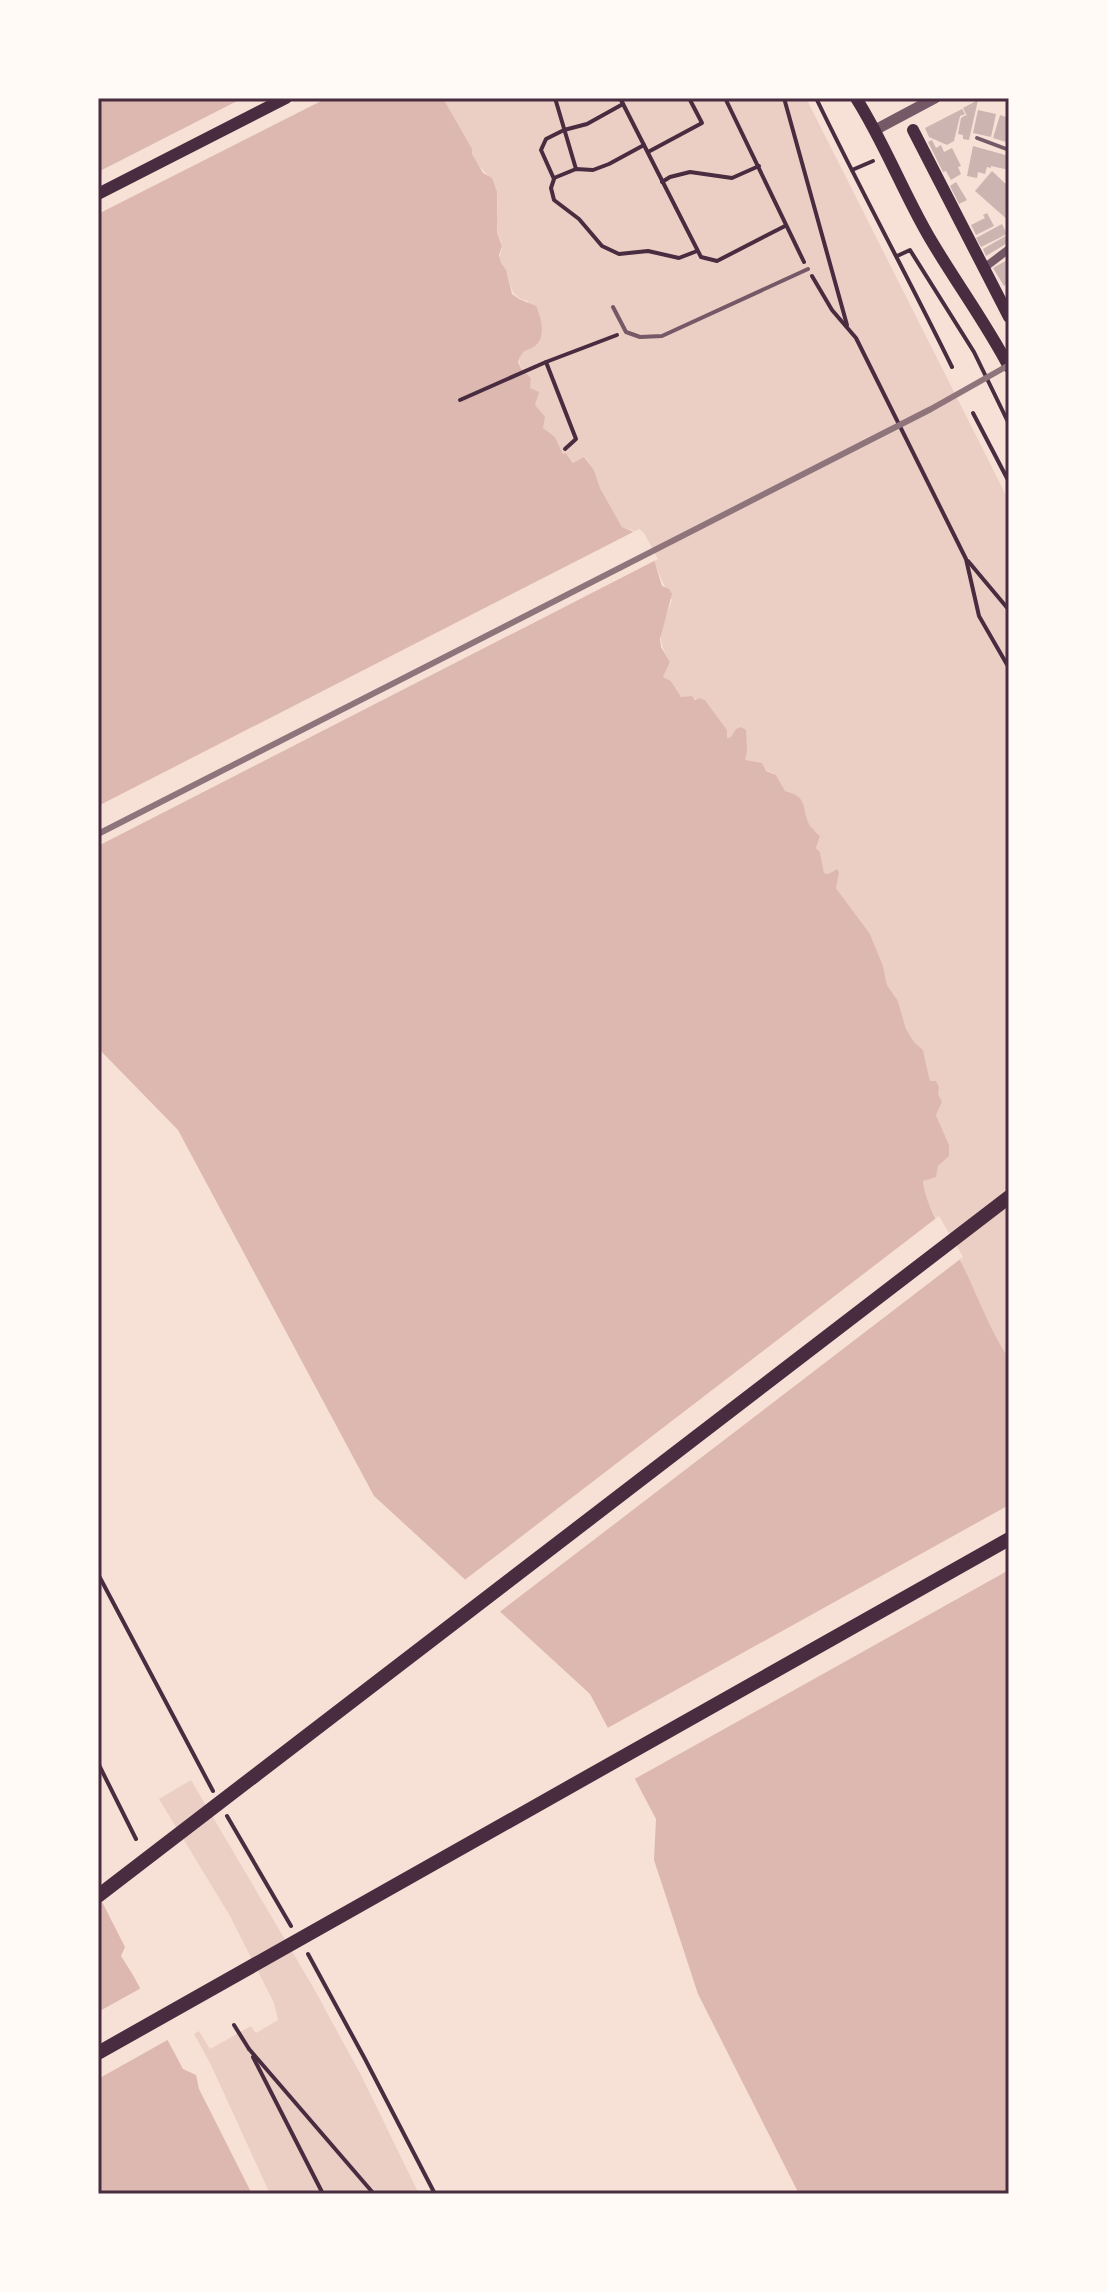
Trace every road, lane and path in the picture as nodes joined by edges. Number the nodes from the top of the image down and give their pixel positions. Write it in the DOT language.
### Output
graph roads {
  1 [pos="286,98"];
  2 [pos="555,98"];
  3 [pos="620,98"];
  4 [pos="689,98"];
  5 [pos="725,98"];
  6 [pos="784,98"];
  7 [pos="816,98"];
  8 [pos="856,98"];
  9 [pos="935,98"];
  10 [pos="623,104"];
  11 [pos="564,130"];
  12 [pos="875,130"];
  13 [pos="913,130"];
  14 [pos="977,138"];
  15 [pos="644,145"];
  16 [pos="1009,150"];
  17 [pos="648,152"];
  18 [pos="875,161"];
  19 [pos="759,166"];
  20 [pos="576,169"];
  21 [pos="851,170"];
  22 [pos="554,179"];
  23 [pos="662,182"];
  24 [pos="98,194"];
  25 [pos="785,226"];
  26 [pos="1009,249"];
  27 [pos="697,251"];
  28 [pos="897,256"];
  29 [pos="984,268"];
  30 [pos="808,269"];
  31 [pos="613,307"];
  32 [pos="1009,317"];
  33 [pos="848,328"];
  34 [pos="626,332"];
  35 [pos="546,362"];
  36 [pos="952,367"];
  37 [pos="1009,367"];
  38 [pos="460,400"];
  39 [pos="973,413"];
  40 [pos="1009,424"];
  41 [pos="565,449"];
  42 [pos="1009,482"];
  43 [pos="966,559"];
  44 [pos="1009,610"];
  45 [pos="1009,668"];
  46 [pos="1009,1197"];
  47 [pos="1009,1539"];
  48 [pos="98,1574"];
  49 [pos="98,1763"];
  50 [pos="216,1796"];
  51 [pos="224,1810"];
  52 [pos="136,1839"];
  53 [pos="98,1896"];
  54 [pos="295,1932"];
  55 [pos="302,1945"];
  56 [pos="234,2025"];
  57 [pos="249,2049"];
  58 [pos="98,2053"];
  59 [pos="323,2194"];
  60 [pos="374,2194"];
  61 [pos="435,2194"];
  1 -- 24 [label="main road"];
  2 -- 11 [label="path"];
  3 -- 10 [label="path"];
  4 -- 17 [label="path"];
  5 -- 19 [label="path"];
  6 -- 33 [label="path"];
  7 -- 21 [label="path"];
  8 -- 12 [label="main road"];
  9 -- 12 [label="street"];
  10 -- 11 [label="path"];
  10 -- 15 [label="path"];
  11 -- 20 [label="path"];
  11 -- 22 [label="path"];
  12 -- 37 [label="main road"];
  13 -- 29 [label="main road"];
  14 -- 16 [label="lane"];
  15 -- 17 [label="path"];
  15 -- 20 [label="path"];
  17 -- 23 [label="path"];
  18 -- 21 [label="path"];
  19 -- 23 [label="path"];
  19 -- 25 [label="path"];
  20 -- 22 [label="path"];
  21 -- 28 [label="path"];
  22 -- 27 [label="path"];
  23 -- 27 [label="path"];
  25 -- 27 [label="path"];
  25 -- 30 [label="path"];
  26 -- 29 [label="street"];
  28 -- 36 [label="path"];
  28 -- 40 [label="path"];
  29 -- 32 [label="main road"];
  30 -- 33 [label="path"];
  30 -- 34 [label="lane"];
  31 -- 34 [label="lane"];
  33 -- 43 [label="path"];
  34 -- 35 [label="path"];
  35 -- 38 [label="path"];
  35 -- 41 [label="path"];
  39 -- 42 [label="path"];
  43 -- 44 [label="path"];
  43 -- 45 [label="path"];
  46 -- 53 [label="highway"];
  47 -- 58 [label="highway"];
  48 -- 50 [label="path"];
  49 -- 52 [label="path"];
  51 -- 54 [label="path"];
  55 -- 61 [label="path"];
  56 -- 57 [label="path"];
  57 -- 59 [label="path"];
  57 -- 60 [label="path"];
}
